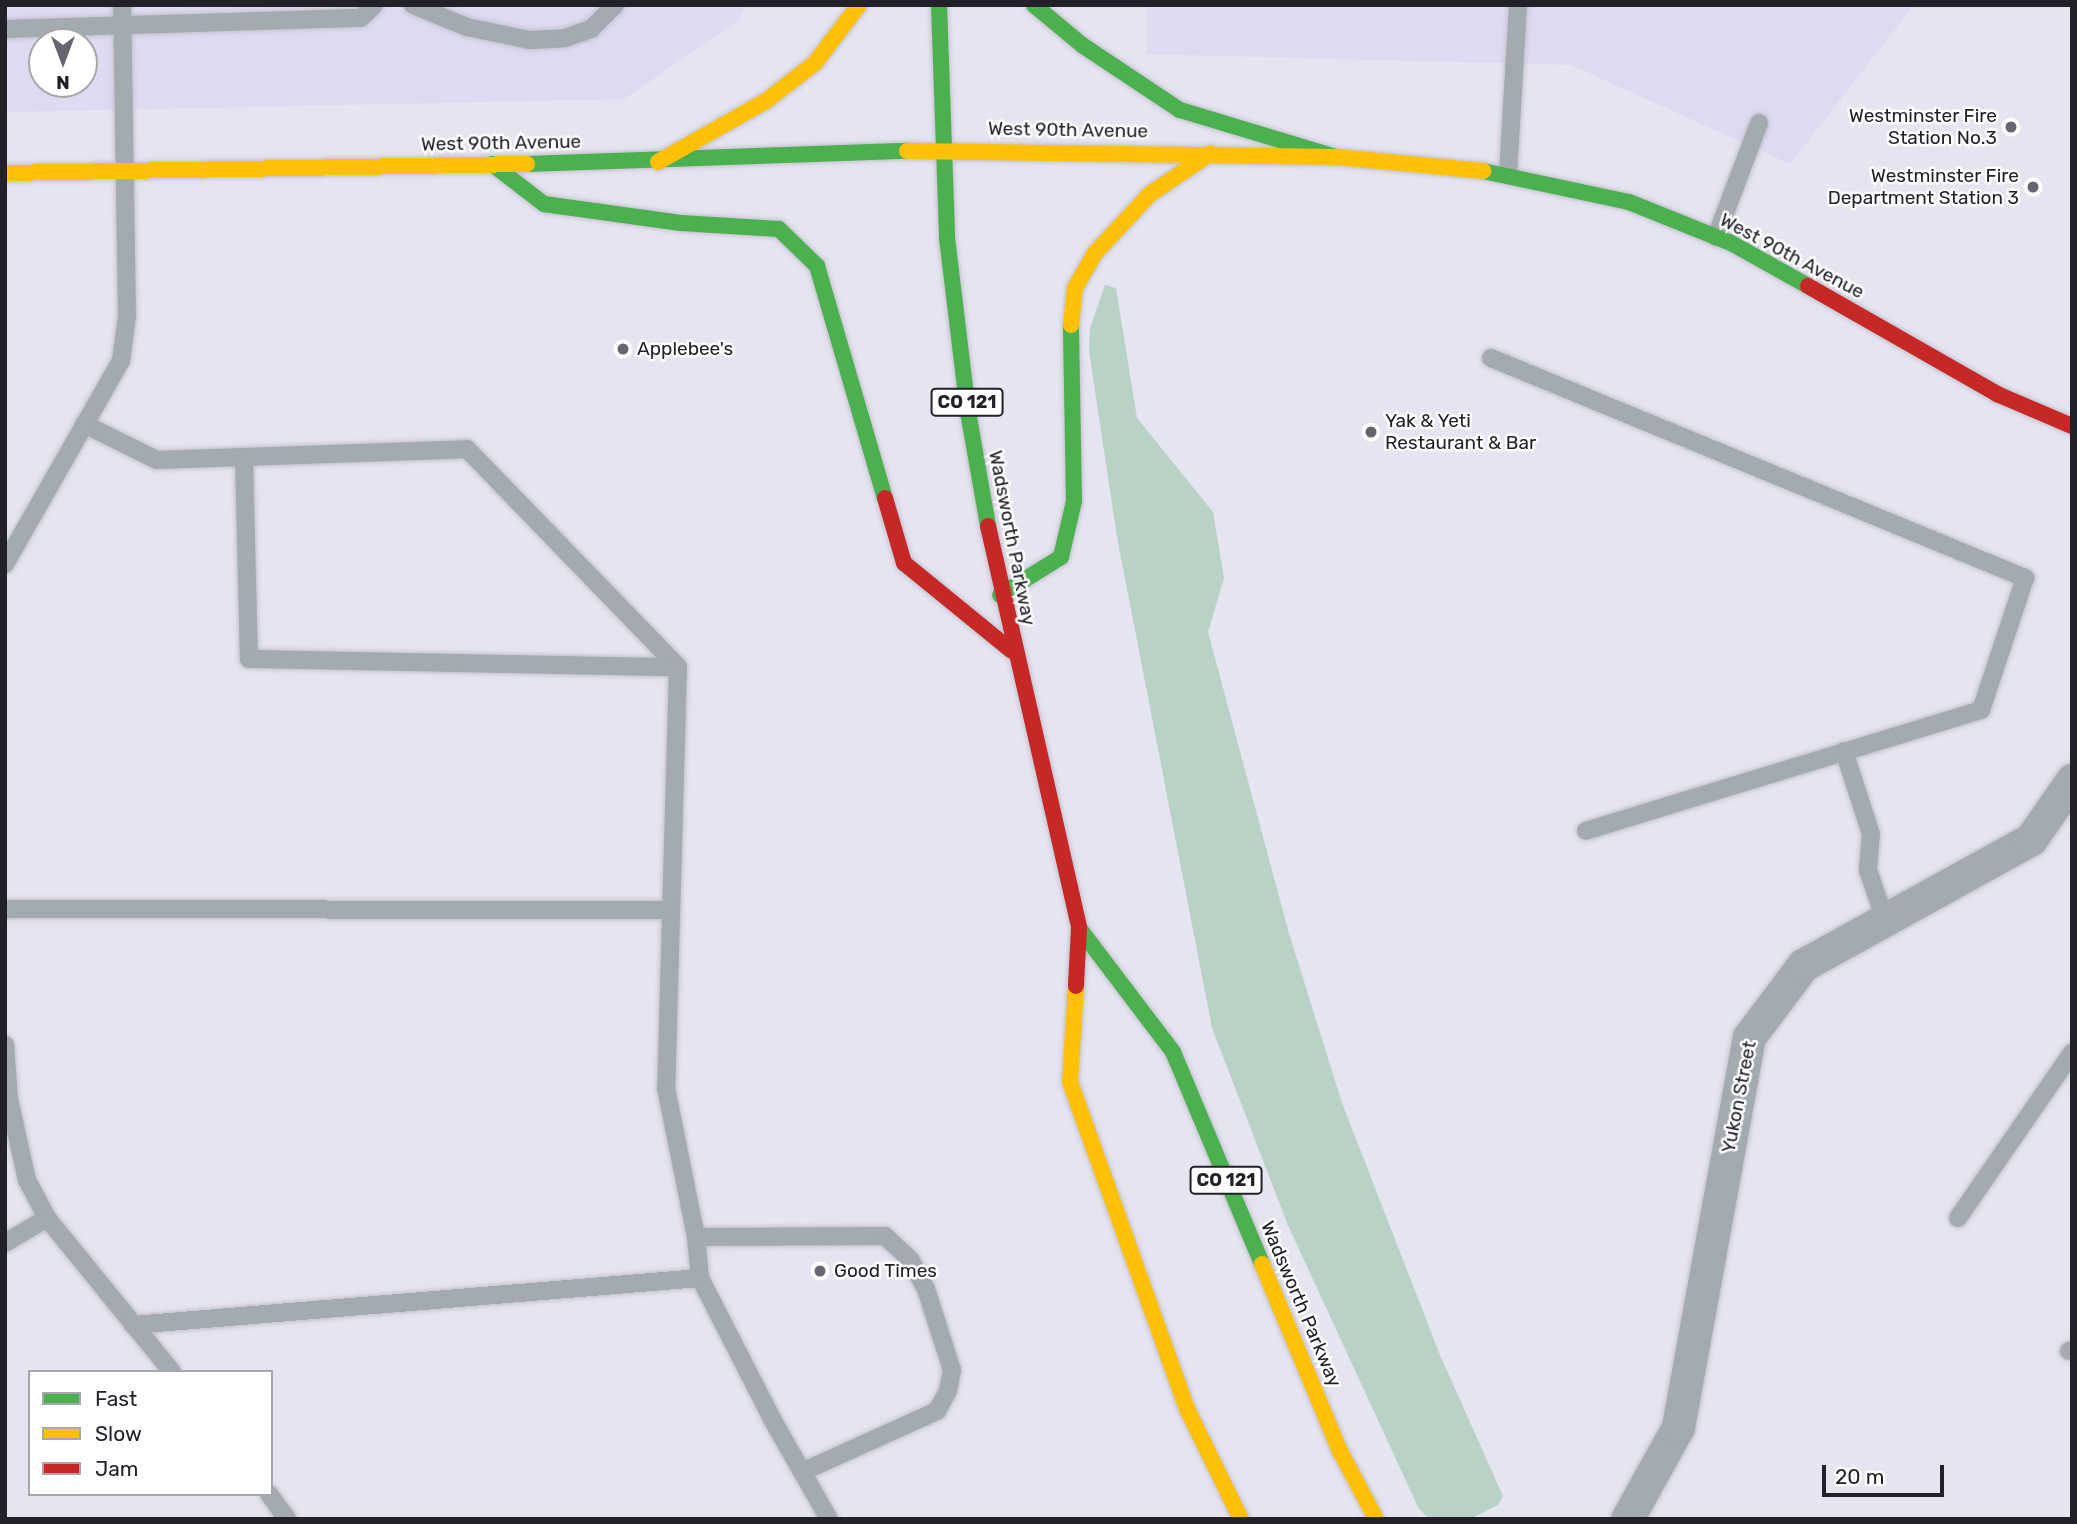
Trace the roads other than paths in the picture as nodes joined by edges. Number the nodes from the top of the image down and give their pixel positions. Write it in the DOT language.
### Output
graph roads {
  1 [pos="122,5"];
  2 [pos="374,5"];
  3 [pos="413,5"];
  4 [pos="615,5"];
  5 [pos="859,5"];
  6 [pos="939,5"];
  7 [pos="1034,5"];
  8 [pos="1518,5"];
  9 [pos="121,26"];
  10 [pos="5,29"];
  11 [pos="1759,123"];
  12 [pos="943,149"];
  13 [pos="1211,153"];
  14 [pos="1336,157"];
  15 [pos="658,162"];
  16 [pos="492,164"];
  17 [pos="123,170"];
  18 [pos="5,173"];
  19 [pos="1508,174"];
  20 [pos="1716,237"];
  21 [pos="1491,358"];
  22 [pos="84,424"];
  23 [pos="2072,426"];
  24 [pos="244,457"];
  25 [pos="5,564"];
  26 [pos="1000,595"];
  27 [pos="1012,651"];
  28 [pos="678,667"];
  29 [pos="1844,751"];
  30 [pos="2072,780"];
  31 [pos="1586,831"];
  32 [pos="5,909"];
  33 [pos="671,910"];
  34 [pos="1885,919"];
  35 [pos="1079,928"];
  36 [pos="5,1045"];
  37 [pos="2072,1053"];
  38 [pos="1958,1218"];
  39 [pos="47,1219"];
  40 [pos="696,1237"];
  41 [pos="5,1243"];
  42 [pos="700,1278"];
  43 [pos="133,1325"];
  44 [pos="170,1370"];
  45 [pos="802,1472"];
  46 [pos="270,1496"];
  47 [pos="287,1519"];
  48 [pos="829,1519"];
  49 [pos="1241,1519"];
  50 [pos="1376,1519"];
  51 [pos="1627,1519"];
  1 -- 9 [label="lane"];
  2 -- 9 [label="lane"];
  3 -- 4 [label="lane"];
  5 -- 15 [label="main road"];
  6 -- 12 [label="main road, CO 121"];
  7 -- 14 [label="main road"];
  8 -- 19 [label="lane"];
  9 -- 10 [label="lane"];
  9 -- 17 [label="lane"];
  11 -- 20 [label="lane"];
  12 -- 13 [label="main road, West 90th Avenue"];
  12 -- 15 [label="main road, West 90th Avenue"];
  12 -- 26 [label="main road, Wadsworth Parkway / CO 121"];
  13 -- 14 [label="main road, West 90th Avenue"];
  13 -- 26 [label="main road"];
  14 -- 19 [label="main road, West 90th Avenue"];
  15 -- 16 [label="main road, West 90th Avenue"];
  16 -- 17 [label="main road, West 90th Avenue"];
  16 -- 27 [label="main road"];
  17 -- 18 [label="main road, West 90th Avenue"];
  17 -- 22 [label="lane"];
  19 -- 20 [label="main road, West 90th Avenue"];
  20 -- 23 [label="main road, West 90th Avenue"];
  21 -- 29 [label="lane"];
  22 -- 24 [label="lane"];
  22 -- 25 [label="lane"];
  24 -- 28 [label="lane"];
  24 -- 28 [label="lane"];
  26 -- 27 [label="main road, Wadsworth Parkway / CO 121"];
  27 -- 35 [label="main road, Wadsworth Parkway / CO 121"];
  28 -- 33 [label="lane"];
  29 -- 31 [label="lane"];
  29 -- 34 [label="lane"];
  30 -- 34 [label="street, Yukon Street"];
  32 -- 33 [label="lane"];
  33 -- 40 [label="lane"];
  34 -- 51 [label="street, Yukon Street"];
  35 -- 49 [label="main road, Wadsworth Parkway / CO 121"];
  35 -- 50 [label="main road, Wadsworth Parkway / CO 121"];
  36 -- 39 [label="lane"];
  37 -- 38 [label="lane"];
  39 -- 41 [label="lane"];
  39 -- 43 [label="lane"];
  40 -- 42 [label="lane"];
  40 -- 45 [label="lane"];
  42 -- 43 [label="lane"];
  42 -- 45 [label="lane"];
  43 -- 44 [label="lane"];
  45 -- 48 [label="lane"];
  46 -- 47 [label="lane"];
}
